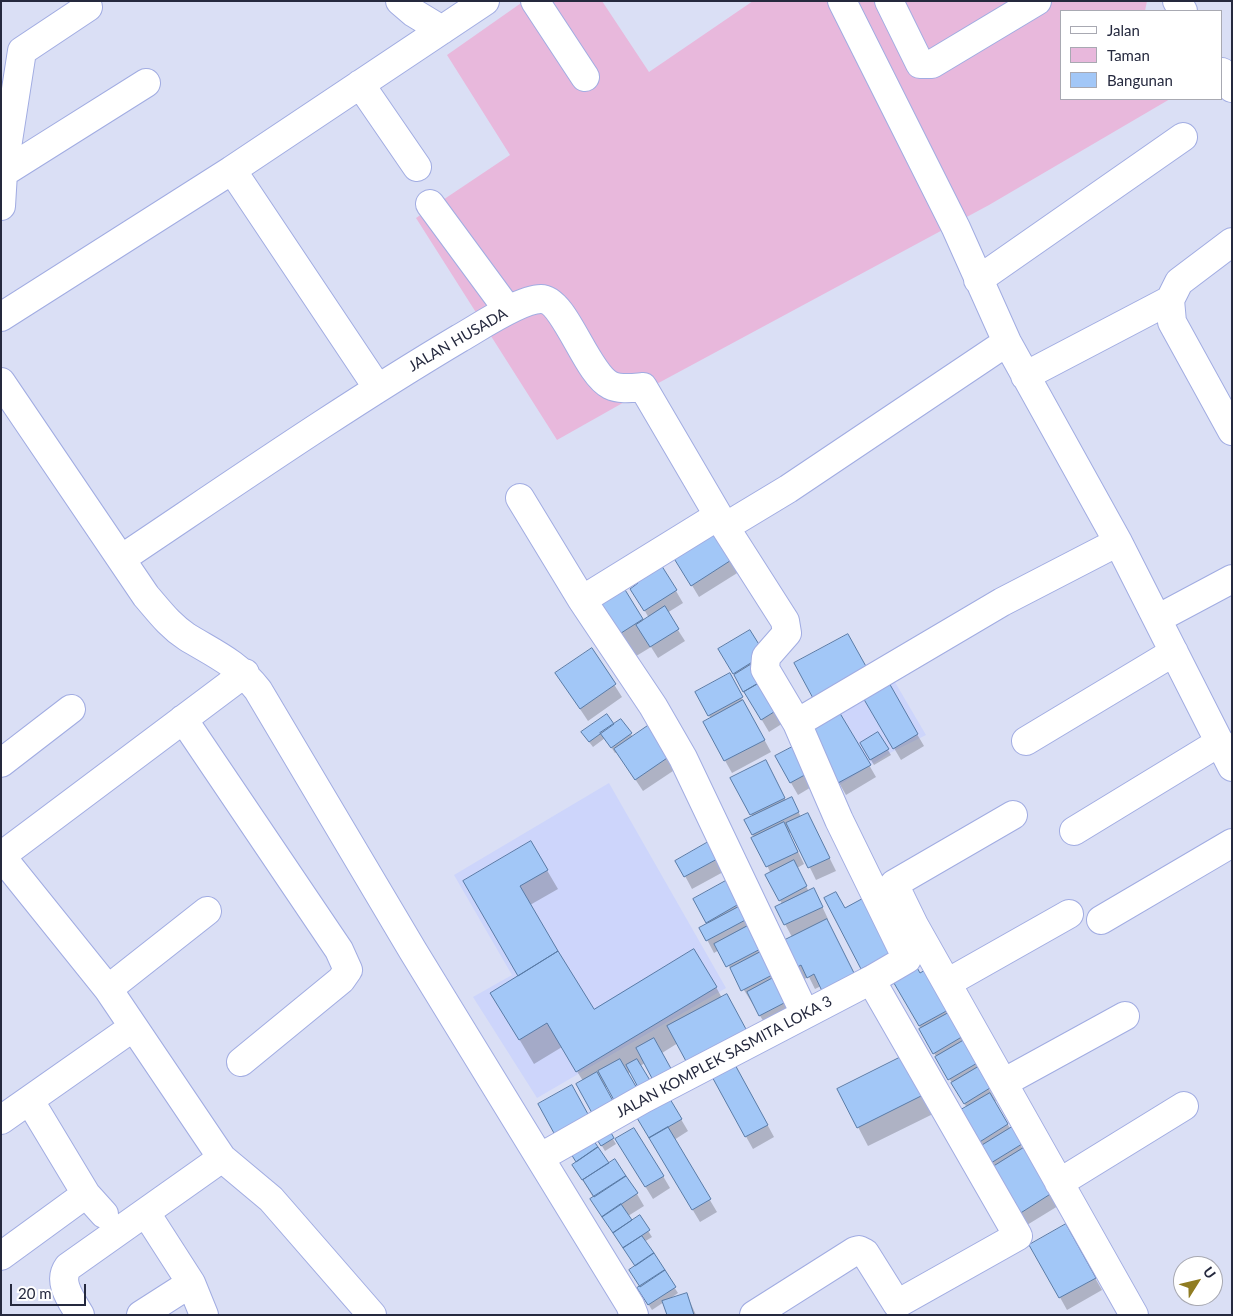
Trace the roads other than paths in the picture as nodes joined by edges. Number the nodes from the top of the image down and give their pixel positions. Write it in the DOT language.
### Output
graph roads {
  1 [pos="400,1"];
  2 [pos="485,1"];
  3 [pos="535,1"];
  4 [pos="842,1"];
  5 [pos="889,1"];
  6 [pos="1037,1"];
  7 [pos="88,7"];
  8 [pos="442,30"];
  9 [pos="1223,74"];
  10 [pos="585,77"];
  11 [pos="146,83"];
  12 [pos="360,84"];
  13 [pos="1232,88"];
  14 [pos="1183,137"];
  15 [pos="417,167"];
  16 [pos="232,170"];
  17 [pos="3,173"];
  18 [pos="430,204"];
  19 [pos="1,206"];
  20 [pos="1232,242"];
  21 [pos="978,280"];
  22 [pos="508,310"];
  23 [pos="1171,311"];
  24 [pos="1,317"];
  25 [pos="1007,342"];
  26 [pos="1024,376"];
  27 [pos="1,382"];
  28 [pos="377,387"];
  29 [pos="1224,401"];
  30 [pos="1232,431"];
  31 [pos="520,498"];
  32 [pos="722,522"];
  33 [pos="1118,542"];
  34 [pos="121,559"];
  35 [pos="1232,579"];
  36 [pos="582,600"];
  37 [pos="1157,619"];
  38 [pos="1174,652"];
  39 [pos="245,673"];
  40 [pos="71,709"];
  41 [pos="183,719"];
  42 [pos="797,723"];
  43 [pos="1026,741"];
  44 [pos="1220,742"];
  45 [pos="1,763"];
  46 [pos="1232,767"];
  47 [pos="1013,815"];
  48 [pos="1074,831"];
  49 [pos="1232,843"];
  50 [pos="8,878"];
  51 [pos="207,911"];
  52 [pos="1069,914"];
  53 [pos="1101,920"];
  54 [pos="871,980"];
  55 [pos="946,983"];
  56 [pos="108,989"];
  57 [pos="805,1014"];
  58 [pos="1125,1016"];
  59 [pos="132,1028"];
  60 [pos="241,1062"];
  61 [pos="1002,1083"];
  62 [pos="30,1101"];
  63 [pos="1184,1106"];
  64 [pos="1,1120"];
  65 [pos="541,1157"];
  66 [pos="222,1158"];
  67 [pos="1059,1183"];
  68 [pos="86,1194"];
  69 [pos="146,1213"];
  70 [pos="104,1214"];
  71 [pos="1,1256"];
  72 [pos="191,1284"];
  73 [pos="80,1315"];
  74 [pos="141,1315"];
  75 [pos="204,1315"];
  76 [pos="372,1315"];
  77 [pos="634,1315"];
  78 [pos="754,1315"];
  79 [pos="1134,1315"];
  1 -- 8 [label="street"];
  2 -- 8 [label="street"];
  3 -- 10 [label="street"];
  4 -- 21 [label="street"];
  5 -- 6 [label="street"];
  7 -- 17 [label="street"];
  8 -- 12 [label="street"];
  9 -- 13 [label="street"];
  11 -- 17 [label="street"];
  12 -- 15 [label="street"];
  12 -- 16 [label="street"];
  14 -- 21 [label="street"];
  16 -- 24 [label="street"];
  16 -- 28 [label="street"];
  17 -- 19 [label="street"];
  18 -- 22 [label="street"];
  20 -- 23 [label="street"];
  21 -- 25 [label="street"];
  22 -- 28 [label="street, JALAN HUSADA"];
  22 -- 32 [label="street, JALAN HUSADA"];
  23 -- 26 [label="street"];
  23 -- 29 [label="street"];
  25 -- 26 [label="street"];
  25 -- 32 [label="street"];
  26 -- 33 [label="street"];
  27 -- 34 [label="street"];
  28 -- 34 [label="street, JALAN HUSADA"];
  29 -- 30 [label="street"];
  31 -- 36 [label="street"];
  32 -- 36 [label="street"];
  32 -- 42 [label="street"];
  33 -- 37 [label="street"];
  33 -- 42 [label="street"];
  34 -- 39 [label="street"];
  35 -- 37 [label="street"];
  36 -- 57 [label="street"];
  37 -- 38 [label="street"];
  38 -- 43 [label="street"];
  38 -- 44 [label="street"];
  39 -- 41 [label="street"];
  39 -- 65 [label="street"];
  40 -- 45 [label="street"];
  41 -- 50 [label="street"];
  41 -- 60 [label="street"];
  42 -- 54 [label="street, JALAN KOMPLEK SASMITA LOKA 3"];
  44 -- 46 [label="street"];
  44 -- 48 [label="street"];
  47 -- 55 [label="street"];
  49 -- 53 [label="street"];
  50 -- 56 [label="street"];
  51 -- 56 [label="street"];
  52 -- 55 [label="street"];
  54 -- 57 [label="street, JALAN KOMPLEK SASMITA LOKA 3"];
  54 -- 78 [label="street"];
  55 -- 61 [label="street"];
  56 -- 59 [label="street"];
  57 -- 65 [label="street, JALAN KOMPLEK SASMITA LOKA 3"];
  58 -- 61 [label="street"];
  59 -- 62 [label="street"];
  59 -- 66 [label="street"];
  61 -- 67 [label="street"];
  62 -- 64 [label="street"];
  62 -- 68 [label="street"];
  63 -- 67 [label="street"];
  65 -- 77 [label="street"];
  66 -- 69 [label="street"];
  66 -- 76 [label="street"];
  67 -- 79 [label="street"];
  68 -- 70 [label="street"];
  68 -- 71 [label="street"];
  69 -- 72 [label="street"];
  69 -- 73 [label="street"];
  72 -- 74 [label="street"];
  72 -- 75 [label="street"];
}
